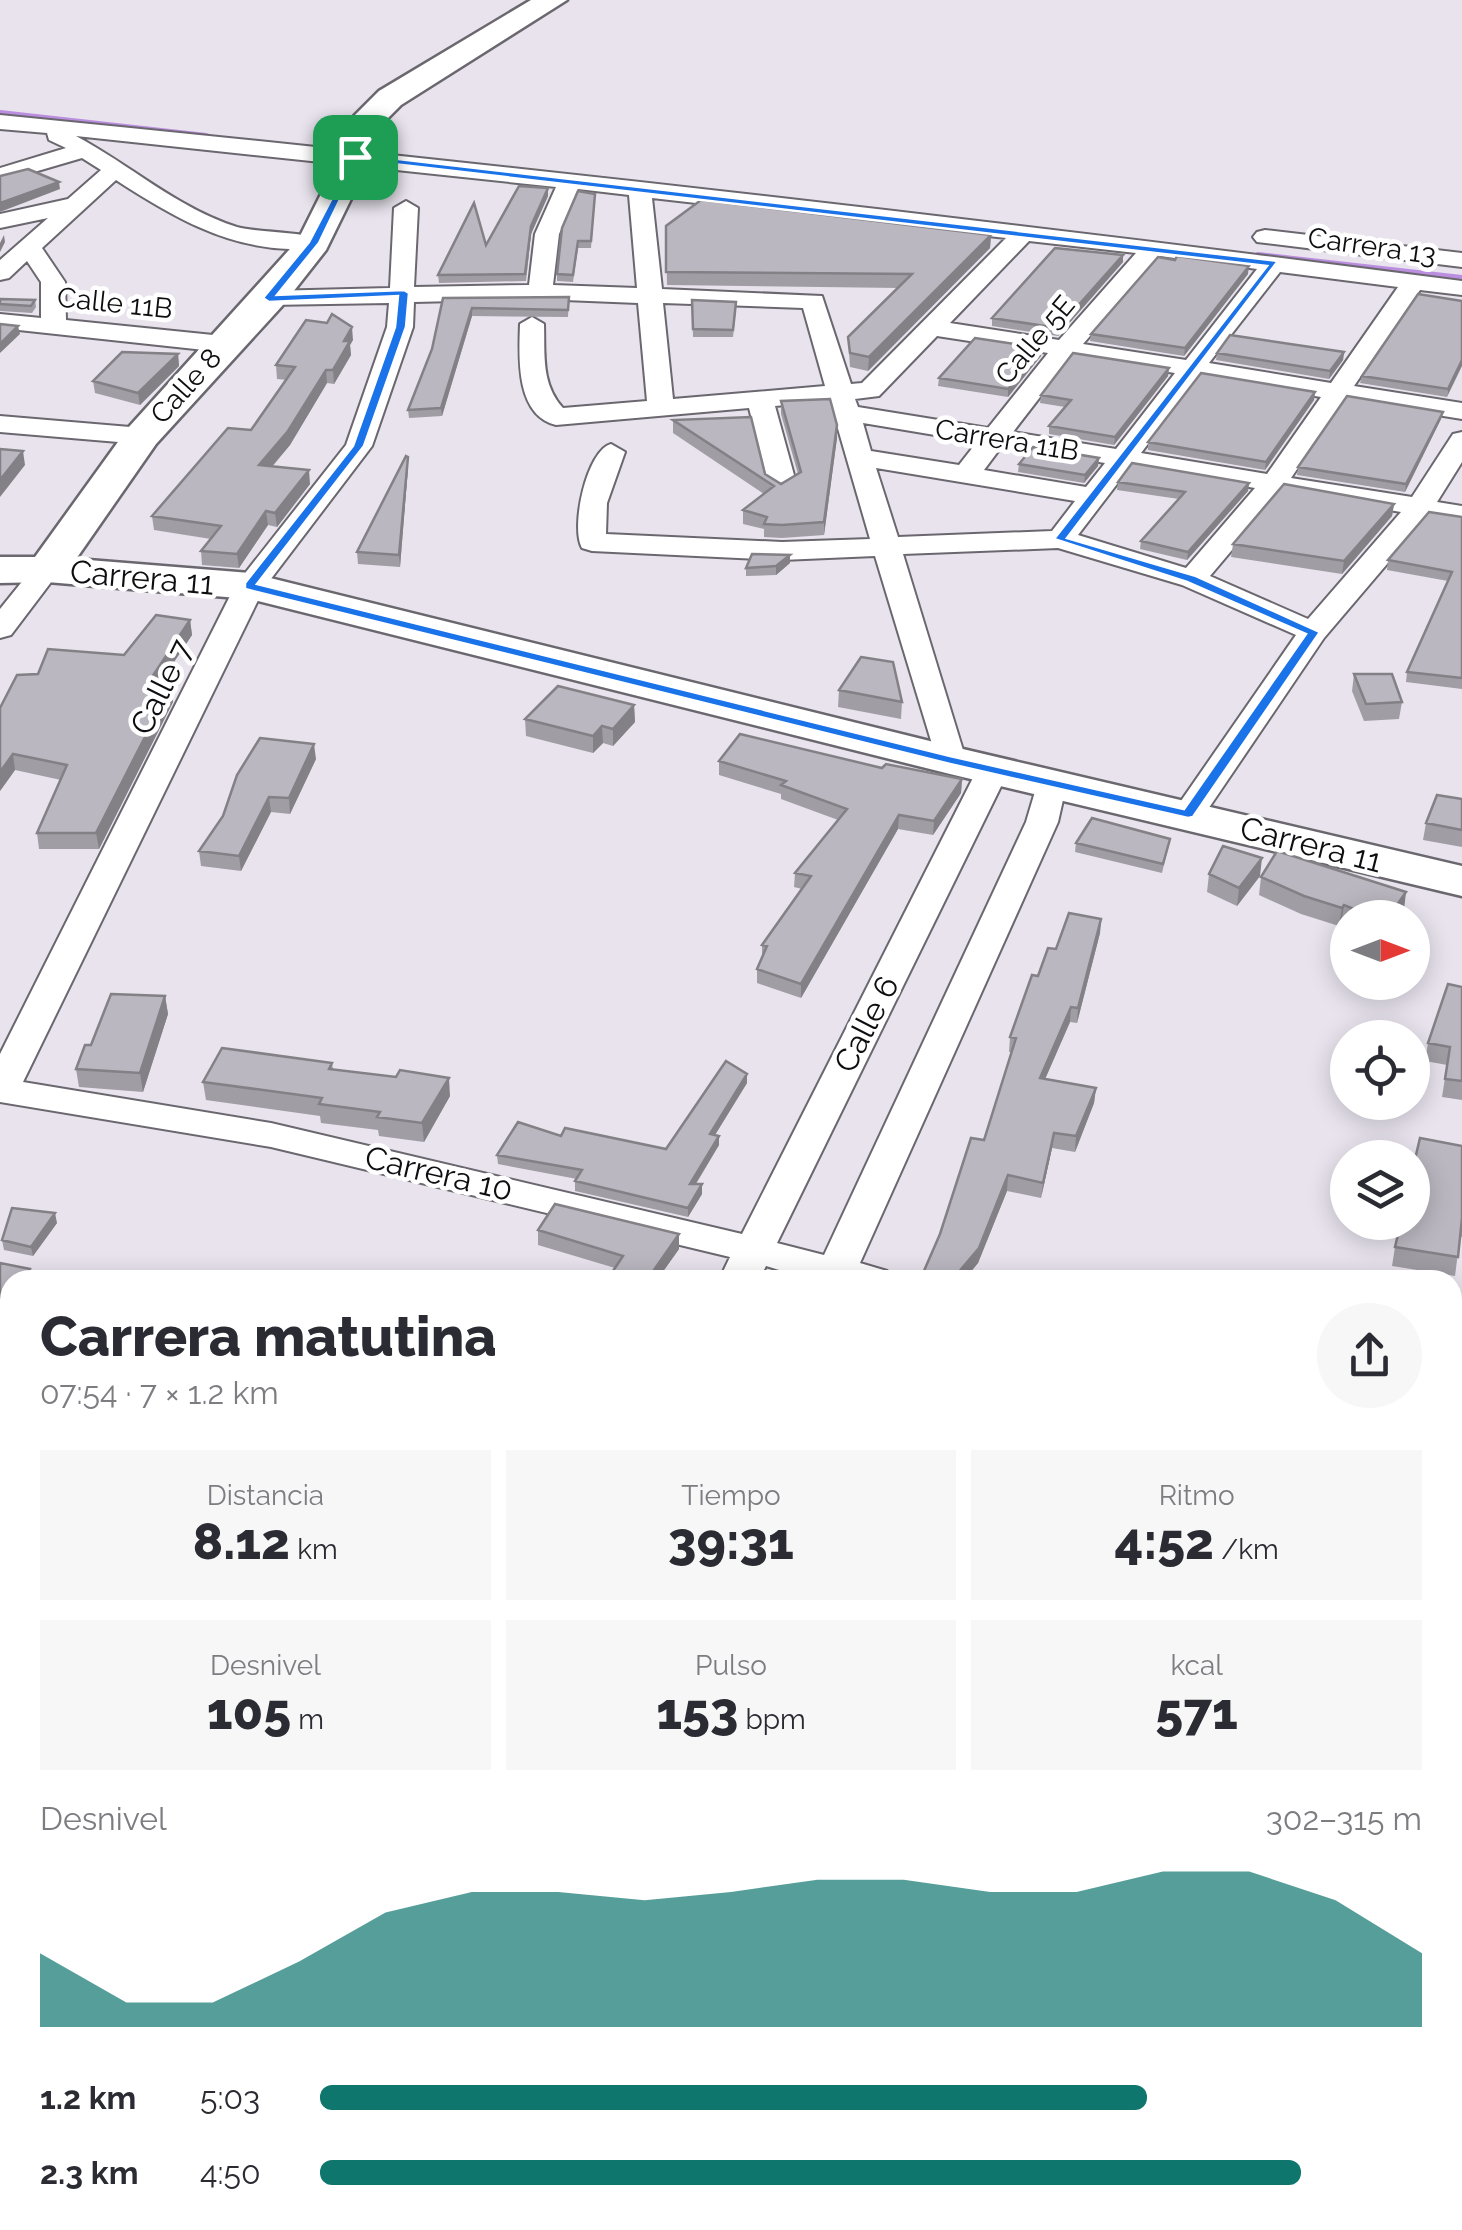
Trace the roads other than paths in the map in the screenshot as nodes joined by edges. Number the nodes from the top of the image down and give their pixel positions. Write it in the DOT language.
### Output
graph roads {
  1 [pos="552,0"];
  2 [pos="0,98"];
  3 [pos="0,122"];
  4 [pos="37,126"];
  5 [pos="358,148"];
  6 [pos="87,149"];
  7 [pos="116,168"];
  8 [pos="0,175"];
  9 [pos="570,182"];
  10 [pos="640,191"];
  11 [pos="76,204"];
  12 [pos="406,208"];
  13 [pos="1122,220"];
  14 [pos="0,221"];
  15 [pos="1237,234"];
  16 [pos="1022,235"];
  17 [pos="314,243"];
  18 [pos="29,247"];
  19 [pos="1154,248"];
  20 [pos="1462,260"];
  21 [pos="1274,263"];
  22 [pos="0,274"];
  23 [pos="1414,282"];
  24 [pos="1462,288"];
  25 [pos="540,292"];
  26 [pos="404,293"];
  27 [pos="650,295"];
  28 [pos="269,298"];
  29 [pos="0,321"];
  30 [pos="532,324"];
  31 [pos="54,327"];
  32 [pos="935,328"];
  33 [pos="223,344"];
  34 [pos="1066,348"];
  35 [pos="1192,368"];
  36 [pos="1335,390"];
  37 [pos="760,401"];
  38 [pos="844,404"];
  39 [pos="661,410"];
  40 [pos="1462,410"];
  41 [pos="0,424"];
  42 [pos="142,436"];
  43 [pos="994,438"];
  44 [pos="1462,440"];
  45 [pos="611,452"];
  46 [pos="860,456"];
  47 [pos="1122,458"];
  48 [pos="966,474"];
  49 [pos="1274,484"];
  50 [pos="783,486"];
  51 [pos="1094,496"];
  52 [pos="1420,508"];
  53 [pos="1462,514"];
  54 [pos="1060,539"];
  55 [pos="886,546"];
  56 [pos="46,569"];
  57 [pos="0,570"];
  58 [pos="1192,579"];
  59 [pos="250,586"];
  60 [pos="0,629"];
  61 [pos="1313,632"];
  62 [pos="950,760"];
  63 [pos="994,768"];
  64 [pos="1051,782"];
  65 [pos="1188,814"];
  66 [pos="1462,882"];
  67 [pos="0,1090"];
  68 [pos="746,1264"];
  69 [pos="796,1270"];
  70 [pos="850,1270"];
  1 -- 5 [label="street, Calle 8"];
  2 -- 5 [label="street"];
  3 -- 4 [label="street"];
  4 -- 5 [label="street"];
  4 -- 6 [label="street"];
  5 -- 9 [label="street, Carrera 13"];
  5 -- 13 [label="street"];
  5 -- 17 [label="street, Calle 8"];
  6 -- 7 [label="street"];
  6 -- 8 [label="street"];
  7 -- 11 [label="street"];
  7 -- 17 [label="street"];
  9 -- 10 [label="street, Carrera 13"];
  9 -- 25 [label="street"];
  10 -- 16 [label="street, Carrera 13"];
  10 -- 27 [label="street"];
  11 -- 14 [label="street"];
  11 -- 18 [label="street"];
  12 -- 26 [label="street, Calle 7"];
  15 -- 20 [label="street"];
  16 -- 19 [label="street, Carrera 13"];
  16 -- 32 [label="street"];
  17 -- 28 [label="street, Calle 8"];
  18 -- 22 [label="street"];
  18 -- 31 [label="street"];
  19 -- 21 [label="street, Carrera 13"];
  19 -- 34 [label="street, Calle 5E"];
  21 -- 23 [label="street, Carrera 13"];
  21 -- 35 [label="street"];
  23 -- 24 [label="street, Carrera 13"];
  23 -- 36 [label="street"];
  25 -- 26 [label="street"];
  25 -- 27 [label="street"];
  26 -- 28 [label="street"];
  26 -- 59 [label="street, Calle 7"];
  27 -- 38 [label="street"];
  27 -- 39 [label="street"];
  28 -- 33 [label="street, Calle 8"];
  29 -- 31 [label="street, Calle 11B"];
  30 -- 39 [label="street"];
  31 -- 33 [label="street, Calle 11B"];
  32 -- 34 [label="street"];
  32 -- 38 [label="street"];
  33 -- 42 [label="street, Calle 8"];
  34 -- 35 [label="street"];
  34 -- 43 [label="street, Calle 5E"];
  35 -- 36 [label="street"];
  35 -- 47 [label="street"];
  36 -- 40 [label="street"];
  36 -- 49 [label="street"];
  37 -- 38 [label="street"];
  37 -- 39 [label="street"];
  37 -- 50 [label="street"];
  38 -- 43 [label="street, Carrera 11B"];
  38 -- 46 [label="street"];
  41 -- 42 [label="street"];
  42 -- 56 [label="street, Calle 8"];
  43 -- 47 [label="street, Carrera 11B"];
  43 -- 48 [label="street, Calle 5E"];
  44 -- 52 [label="street"];
  45 -- 55 [label="street"];
  46 -- 48 [label="street"];
  46 -- 55 [label="street"];
  47 -- 49 [label="street, Carrera 11B"];
  47 -- 51 [label="street"];
  48 -- 51 [label="street"];
  49 -- 52 [label="street, Carrera 11B"];
  49 -- 58 [label="street"];
  51 -- 54 [label="street"];
  52 -- 53 [label="street, Carrera 11B"];
  52 -- 61 [label="street"];
  54 -- 55 [label="street"];
  54 -- 58 [label="street"];
  55 -- 62 [label="street"];
  56 -- 57 [label="street, Carrera 11"];
  56 -- 59 [label="street, Carrera 11"];
  56 -- 60 [label="street, Calle 8"];
  58 -- 61 [label="street"];
  59 -- 62 [label="street, Carrera 11"];
  59 -- 67 [label="street, Calle 7"];
  61 -- 65 [label="street"];
  62 -- 63 [label="street, Carrera 11"];
  63 -- 64 [label="street, Carrera 11"];
  63 -- 68 [label="street, Calle 6"];
  64 -- 65 [label="street, Carrera 11"];
  64 -- 70 [label="street"];
  65 -- 66 [label="street, Carrera 11"];
  67 -- 68 [label="street, Carrera 10"];
  68 -- 69 [label="street, Carrera 10"];
}
